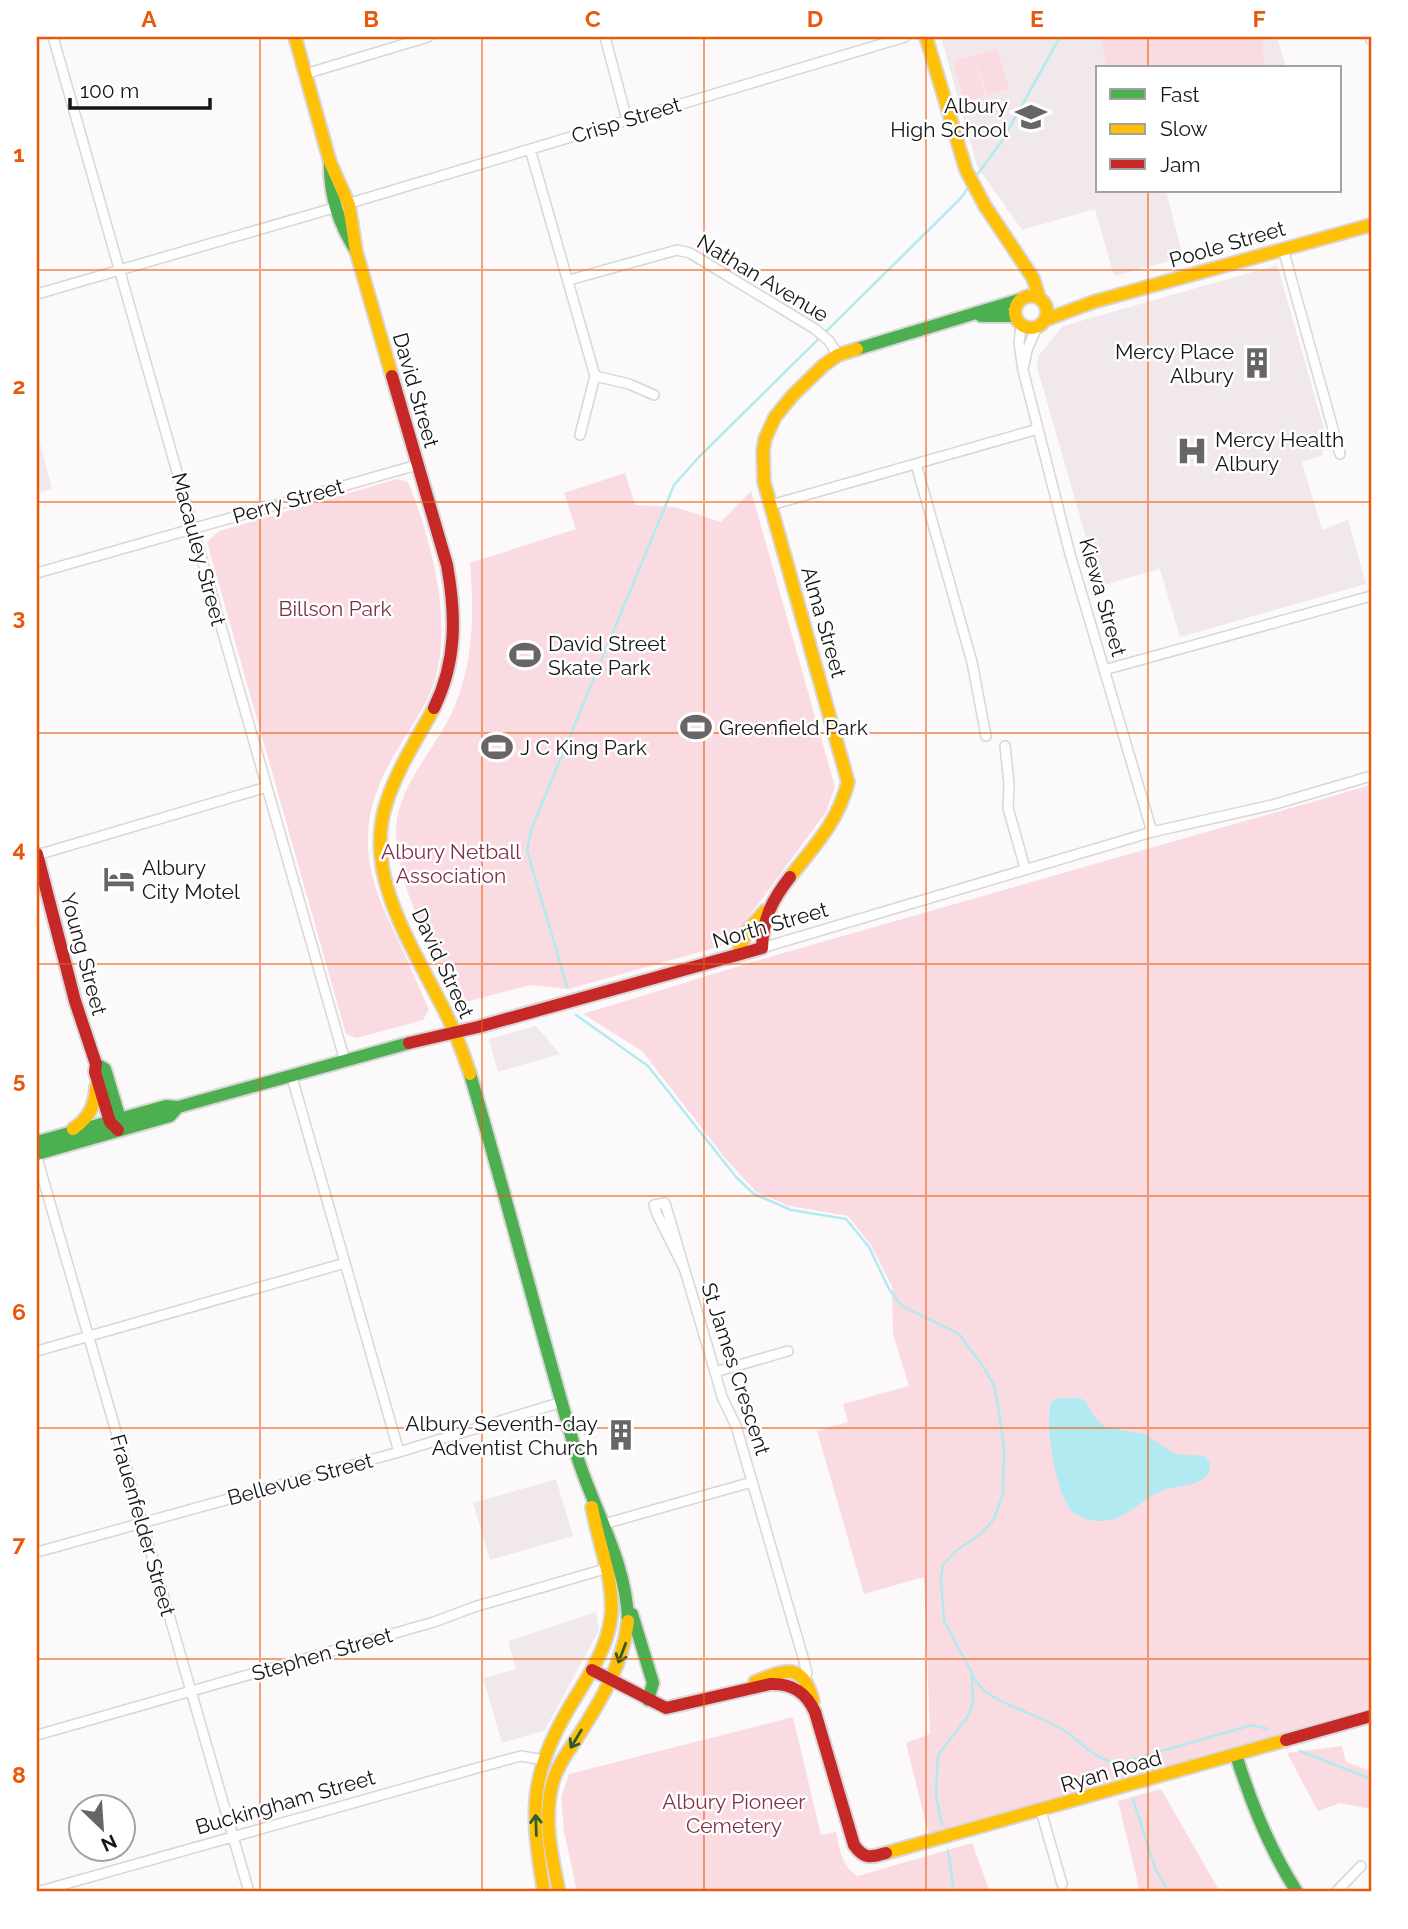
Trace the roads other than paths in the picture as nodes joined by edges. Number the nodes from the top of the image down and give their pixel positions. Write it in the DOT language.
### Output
graph roads {
  1 [pos="53,37"];
  2 [pos="428,37"];
  3 [pos="605,37"];
  4 [pos="905,37"];
  5 [pos="926,37"];
  6 [pos="294,38"];
  7 [pos="305,74"];
  8 [pos="627,120"];
  9 [pos="530,149"];
  10 [pos="342,205"];
  11 [pos="1371,225"];
  12 [pos="1283,249"];
  13 [pos="1019,259"];
  14 [pos="120,269"];
  15 [pos="569,280"];
  16 [pos="37,294"];
  17 [pos="1021,299"];
  18 [pos="1043,301"];
  19 [pos="1093,302"];
  20 [pos="969,317"];
  21 [pos="1018,320"];
  22 [pos="1041,324"];
  23 [pos="838,355"];
  24 [pos="1023,370"];
  25 [pos="595,376"];
  26 [pos="654,395"];
  27 [pos="1038,429"];
  28 [pos="580,435"];
  29 [pos="1340,454"];
  30 [pos="916,464"];
  31 [pos="417,465"];
  32 [pos="771,505"];
  33 [pos="194,528"];
  34 [pos="37,573"];
  35 [pos="1371,596"];
  36 [pos="1104,670"];
  37 [pos="986,736"];
  38 [pos="1005,746"];
  39 [pos="1371,776"];
  40 [pos="267,787"];
  41 [pos="1153,832"];
  42 [pos="37,855"];
  43 [pos="1025,868"];
  44 [pos="770,906"];
  45 [pos="762,948"];
  46 [pos="737,955"];
  47 [pos="454,1031"];
  48 [pos="345,1061"];
  49 [pos="96,1068"];
  50 [pos="291,1074"];
  51 [pos="116,1124"];
  52 [pos="61,1135"];
  53 [pos="37,1142"];
  54 [pos="37,1156"];
  55 [pos="665,1203"];
  56 [pos="345,1263"];
  57 [pos="89,1337"];
  58 [pos="37,1351"];
  59 [pos="788,1351"];
  60 [pos="715,1372"];
  61 [pos="562,1402"];
  62 [pos="399,1452"];
  63 [pos="752,1482"];
  64 [pos="590,1494"];
  65 [pos="142,1522"];
  66 [pos="604,1524"];
  67 [pos="37,1552"];
  68 [pos="605,1569"];
  69 [pos="626,1597"];
  70 [pos="592,1671"];
  71 [pos="609,1679"];
  72 [pos="802,1684"];
  73 [pos="190,1691"];
  74 [pos="648,1700"];
  75 [pos="1371,1716"];
  76 [pos="37,1735"];
  77 [pos="1236,1755"];
  78 [pos="544,1760"];
  79 [pos="1041,1811"];
  80 [pos="233,1836"];
  81 [pos="862,1856"];
  82 [pos="1361,1866"];
  83 [pos="1062,1884"];
  84 [pos="37,1892"];
  85 [pos="249,1892"];
  86 [pos="544,1892"];
  87 [pos="559,1892"];
  88 [pos="1297,1892"];
  89 [pos="1336,1892"];
  1 -- 14 [label="street, Macauley Street"];
  2 -- 7 [label="street"];
  3 -- 8 [label="street"];
  4 -- 8 [label="street, Crisp Street"];
  5 -- 13 [label="street"];
  6 -- 7 [label="street, David Street"];
  7 -- 10 [label="street, David Street"];
  8 -- 9 [label="street, Crisp Street"];
  9 -- 10 [label="street, Crisp Street"];
  9 -- 15 [label="street"];
  10 -- 14 [label="street, Crisp Street"];
  10 -- 31 [label="street, David Street"];
  11 -- 12 [label="street, Poole Street"];
  12 -- 19 [label="street, Poole Street"];
  12 -- 29 [label="street"];
  13 -- 17 [label="street"];
  13 -- 18 [label="street"];
  14 -- 16 [label="street, Crisp Street"];
  14 -- 33 [label="street, Macauley Street"];
  15 -- 23 [label="street, Nathan Avenue"];
  15 -- 25 [label="street"];
  17 -- 18 [label="street"];
  17 -- 20 [label="street"];
  17 -- 21 [label="street"];
  18 -- 19 [label="street, Poole Street"];
  18 -- 22 [label="street"];
  19 -- 22 [label="street, Poole Street"];
  20 -- 21 [label="street"];
  20 -- 23 [label="street"];
  21 -- 22 [label="street"];
  21 -- 24 [label="street, Kiewa Street"];
  22 -- 24 [label="street"];
  23 -- 32 [label="street, Alma Street"];
  24 -- 27 [label="street, Kiewa Street"];
  25 -- 26 [label="street"];
  25 -- 28 [label="street"];
  27 -- 30 [label="street"];
  27 -- 36 [label="street, Kiewa Street"];
  30 -- 32 [label="street"];
  30 -- 37 [label="street"];
  31 -- 33 [label="street, Perry Street"];
  31 -- 47 [label="street, David Street"];
  32 -- 44 [label="street, Alma Street"];
  33 -- 34 [label="street, Perry Street"];
  33 -- 40 [label="street, Macauley Street"];
  35 -- 36 [label="street"];
  36 -- 41 [label="street, Kiewa Street"];
  38 -- 43 [label="street"];
  39 -- 41 [label="street, North Street"];
  40 -- 42 [label="street"];
  40 -- 48 [label="street, Macauley Street"];
  41 -- 43 [label="street, North Street"];
  42 -- 49 [label="street, Young Street"];
  43 -- 45 [label="street, North Street"];
  44 -- 45 [label="street, Alma Street"];
  44 -- 46 [label="street, Alma Street"];
  45 -- 46 [label="street, North Street"];
  46 -- 47 [label="street, North Street"];
  47 -- 48 [label="street, North Street"];
  47 -- 61 [label="street, David Street"];
  48 -- 50 [label="street, North Street"];
  49 -- 51 [label="street, Young Street"];
  49 -- 52 [label="street"];
  50 -- 51 [label="street, North Street"];
  50 -- 56 [label="street"];
  51 -- 52 [label="street, North Street"];
  51 -- 54 [label="street, North Street"];
  52 -- 53 [label="street, North Street"];
  54 -- 57 [label="street, Frauenfelder Street"];
  55 -- 60 [label="street, St James Crescent"];
  56 -- 57 [label="street"];
  56 -- 62 [label="street"];
  57 -- 58 [label="street"];
  57 -- 65 [label="street, Frauenfelder Street"];
  59 -- 60 [label="street"];
  60 -- 63 [label="street, St James Crescent"];
  61 -- 62 [label="street, Bellevue Street"];
  61 -- 64 [label="street, David Street"];
  62 -- 65 [label="street, Bellevue Street"];
  63 -- 66 [label="street, St James Crescent"];
  63 -- 72 [label="street, St James Crescent"];
  64 -- 66 [label="street, David Street"];
  64 -- 68 [label="street, David Street"];
  65 -- 67 [label="street, Bellevue Street"];
  65 -- 73 [label="street, Frauenfelder Street"];
  66 -- 69 [label="street, David Street"];
  68 -- 70 [label="street, David Street"];
  68 -- 73 [label="street, Stephen Street"];
  69 -- 71 [label="street, David Street, one-way"];
  69 -- 74 [label="street"];
  70 -- 71 [label="street"];
  70 -- 78 [label="street, David Street"];
  71 -- 74 [label="street"];
  71 -- 87 [label="street, David Street, one-way"];
  72 -- 74 [label="street"];
  72 -- 81 [label="street, St James Crescent"];
  73 -- 76 [label="street, Stephen Street"];
  73 -- 80 [label="street, Frauenfelder Street"];
  75 -- 77 [label="street, Ryan Road"];
  77 -- 79 [label="street, Ryan Road"];
  77 -- 88 [label="street"];
  78 -- 80 [label="street, Buckingham Street"];
  86 -- 78 [label="street, David Street, one-way"];
  79 -- 81 [label="street, Ryan Road"];
  79 -- 83 [label="street"];
  80 -- 84 [label="street, Buckingham Street"];
  80 -- 85 [label="street, Frauenfelder Street"];
  82 -- 89 [label="street"];
}
